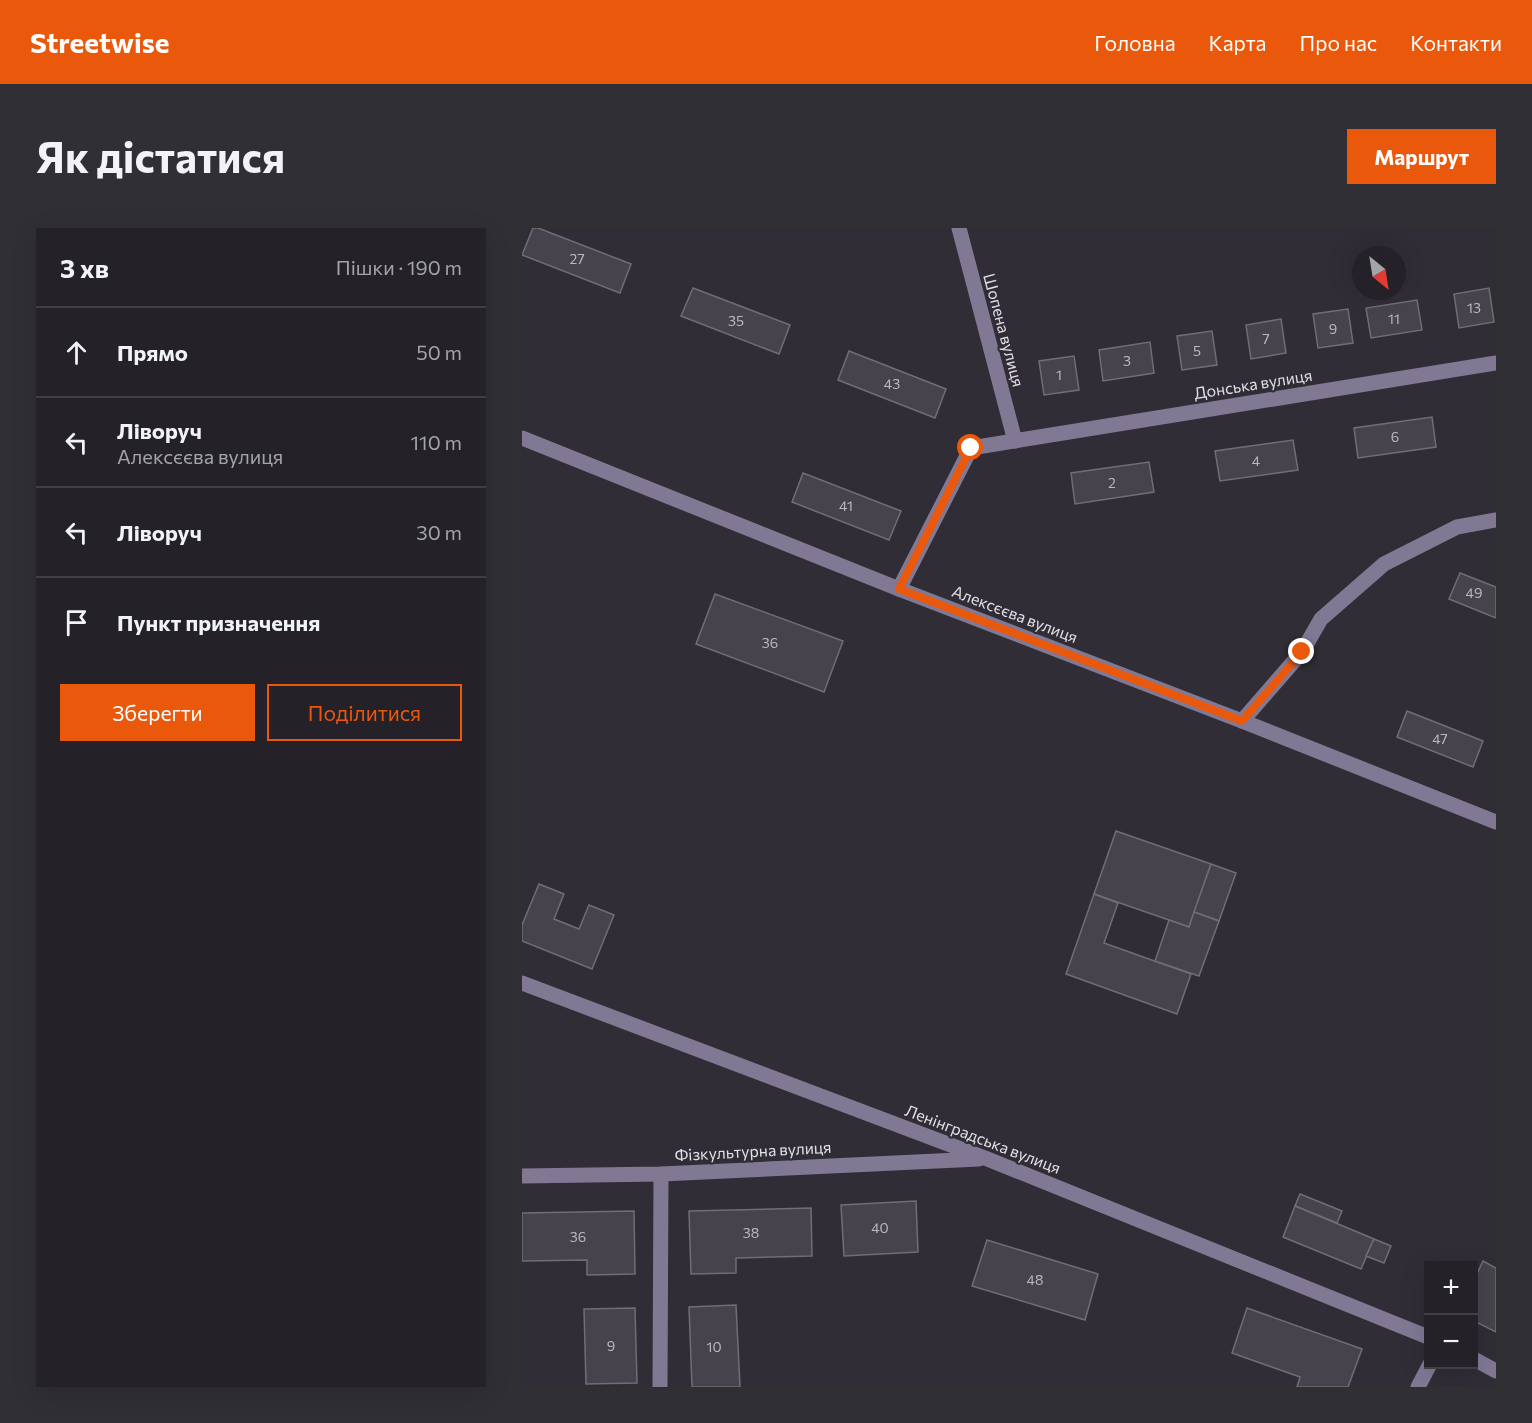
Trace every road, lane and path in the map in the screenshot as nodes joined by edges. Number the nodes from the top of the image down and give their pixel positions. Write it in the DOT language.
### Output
graph roads {
  1 [pos="959,228"];
  2 [pos="1496,363"];
  3 [pos="522,438"];
  4 [pos="1015,441"];
  5 [pos="1496,520"];
  6 [pos="899,589"];
  7 [pos="1242,721"];
  8 [pos="1496,822"];
  9 [pos="522,983"];
  10 [pos="986,1158"];
  11 [pos="661,1174"];
  12 [pos="522,1176"];
  13 [pos="1424,1335"];
  14 [pos="1478,1362"];
  15 [pos="1428,1369"];
  16 [pos="1496,1371"];
  17 [pos="660,1387"];
  18 [pos="1419,1387"];
  1 -- 4 [label="street, Шопена вулиця"];
  2 -- 4 [label="street, Донська вулиця"];
  3 -- 6 [label="street, Алексєєва вулиця"];
  4 -- 6 [label="street, Донська вулиця"];
  5 -- 7 [label="street"];
  6 -- 7 [label="street, Алексєєва вулиця"];
  7 -- 8 [label="street, Алексєєва вулиця"];
  9 -- 10 [label="street, Ленінградська вулиця"];
  10 -- 11 [label="street, Фiзкультурна вулиця"];
  10 -- 13 [label="street, Ленінградська вулиця"];
  11 -- 12 [label="street, Фiзкультурна вулиця"];
  11 -- 17 [label="street"];
  14 -- 16 [label="street"];
  15 -- 18 [label="street"];
}
